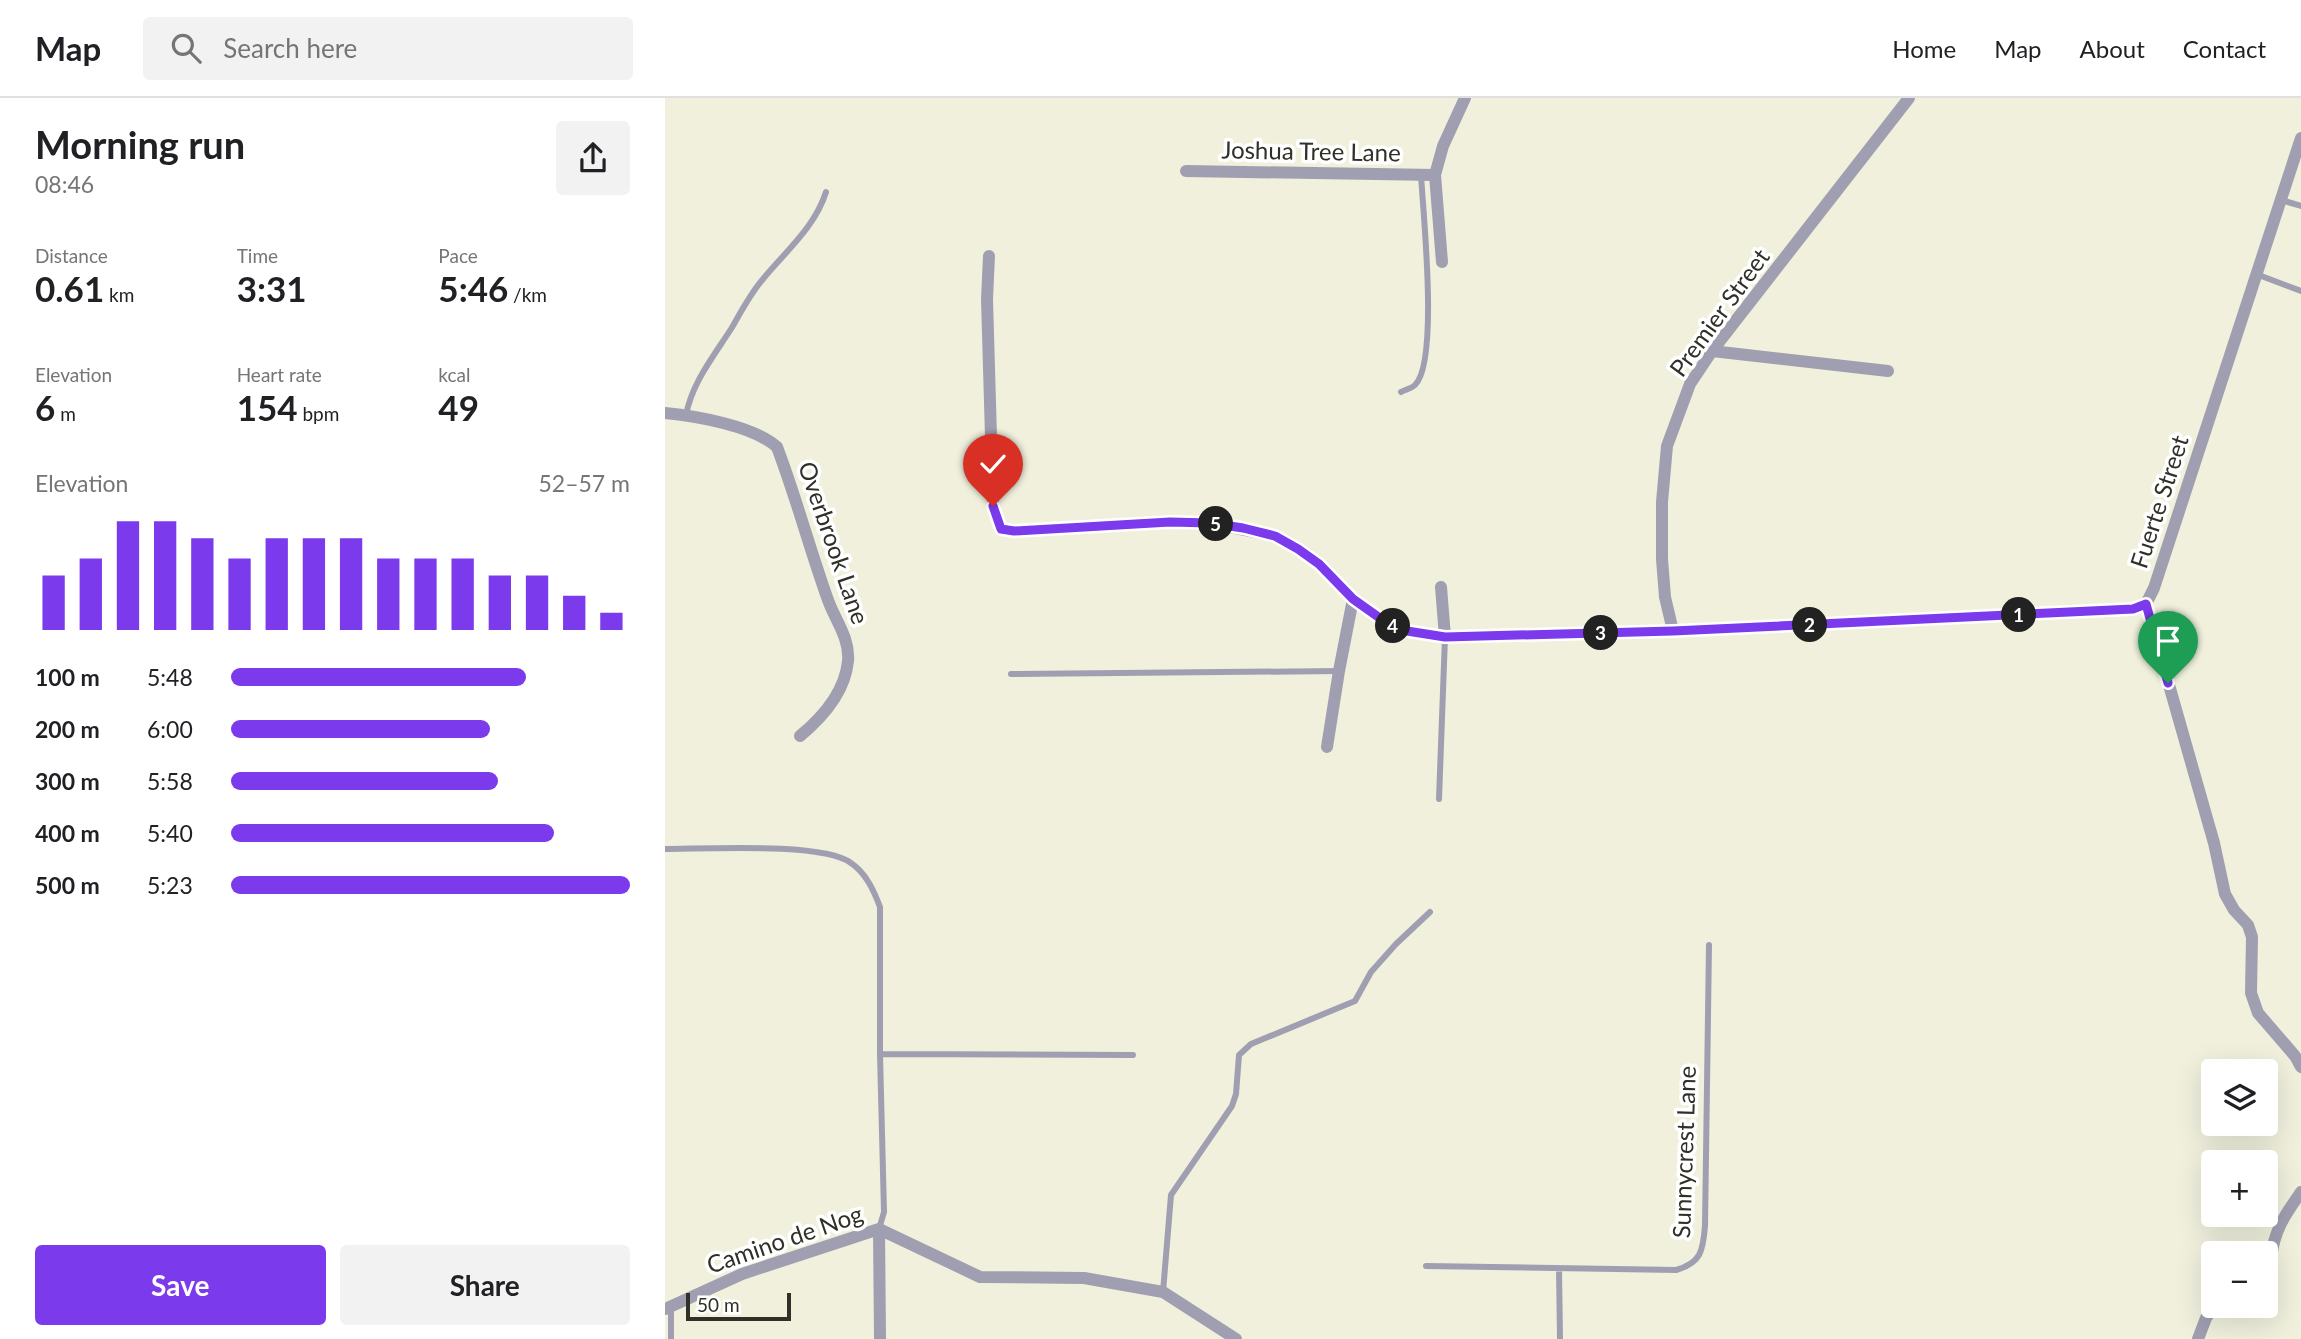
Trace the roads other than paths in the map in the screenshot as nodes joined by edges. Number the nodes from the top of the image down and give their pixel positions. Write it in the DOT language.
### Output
graph roads {
  1 [pos="1465,98"];
  2 [pos="1909,98"];
  3 [pos="2300,141"];
  4 [pos="1186,171"];
  5 [pos="1421,175"];
  6 [pos="1435,175"];
  7 [pos="826,192"];
  8 [pos="2281,200"];
  9 [pos="2301,206"];
  10 [pos="989,256"];
  11 [pos="1442,262"];
  12 [pos="2256,274"];
  13 [pos="2301,291"];
  14 [pos="1712,351"];
  15 [pos="1888,371"];
  16 [pos="1401,392"];
  17 [pos="665,414"];
  18 [pos="686,415"];
  19 [pos="1441,587"];
  20 [pos="1353,599"];
  21 [pos="2146,604"];
  22 [pos="1673,631"];
  23 [pos="1445,637"];
  24 [pos="1339,671"];
  25 [pos="1011,674"];
  26 [pos="800,736"];
  27 [pos="1327,747"];
  28 [pos="1439,799"];
  29 [pos="665,849"];
  30 [pos="1430,912"];
  31 [pos="1709,945"];
  32 [pos="880,1054"];
  33 [pos="1133,1055"];
  34 [pos="2301,1067"];
  35 [pos="2301,1192"];
  36 [pos="879,1229"];
  37 [pos="2273,1241"];
  38 [pos="1426,1266"];
  39 [pos="1559,1269"];
  40 [pos="1163,1292"];
  41 [pos="668,1307"];
  42 [pos="2206,1318"];
  43 [pos="671,1339"];
  44 [pos="880,1339"];
  45 [pos="1236,1339"];
  46 [pos="1560,1339"];
  47 [pos="2198,1339"];
  1 -- 6 [label="street"];
  2 -- 14 [label="street, Premier Street"];
  3 -- 8 [label="street, Fuerte Street"];
  4 -- 5 [label="street, Joshua Tree Lane"];
  5 -- 6 [label="street, Joshua Tree Lane"];
  5 -- 16 [label="lane"];
  6 -- 11 [label="street"];
  7 -- 18 [label="lane"];
  8 -- 9 [label="lane"];
  8 -- 12 [label="street, Fuerte Street"];
  10 -- 20 [label="street"];
  12 -- 13 [label="lane"];
  12 -- 21 [label="street, Fuerte Street"];
  14 -- 15 [label="street"];
  14 -- 22 [label="street, Premier Street"];
  17 -- 18 [label="street"];
  18 -- 26 [label="street, Overbrook Lane"];
  19 -- 23 [label="street"];
  20 -- 23 [label="street"];
  20 -- 24 [label="street"];
  21 -- 22 [label="street"];
  21 -- 34 [label="street, Fuerte Street"];
  22 -- 23 [label="street"];
  23 -- 28 [label="lane"];
  24 -- 25 [label="lane"];
  24 -- 27 [label="street"];
  29 -- 32 [label="lane"];
  30 -- 40 [label="lane"];
  31 -- 39 [label="lane, Sunnycrest Lane"];
  32 -- 33 [label="lane"];
  32 -- 36 [label="lane"];
  35 -- 37 [label="street"];
  36 -- 40 [label="street, Camino de Nog"];
  36 -- 41 [label="street, Camino de Nog"];
  36 -- 44 [label="street"];
  38 -- 39 [label="lane, Sunnycrest Lane"];
  39 -- 46 [label="lane"];
  40 -- 45 [label="street, Camino de Nog"];
  41 -- 43 [label="lane"];
  42 -- 47 [label="street"];
}
